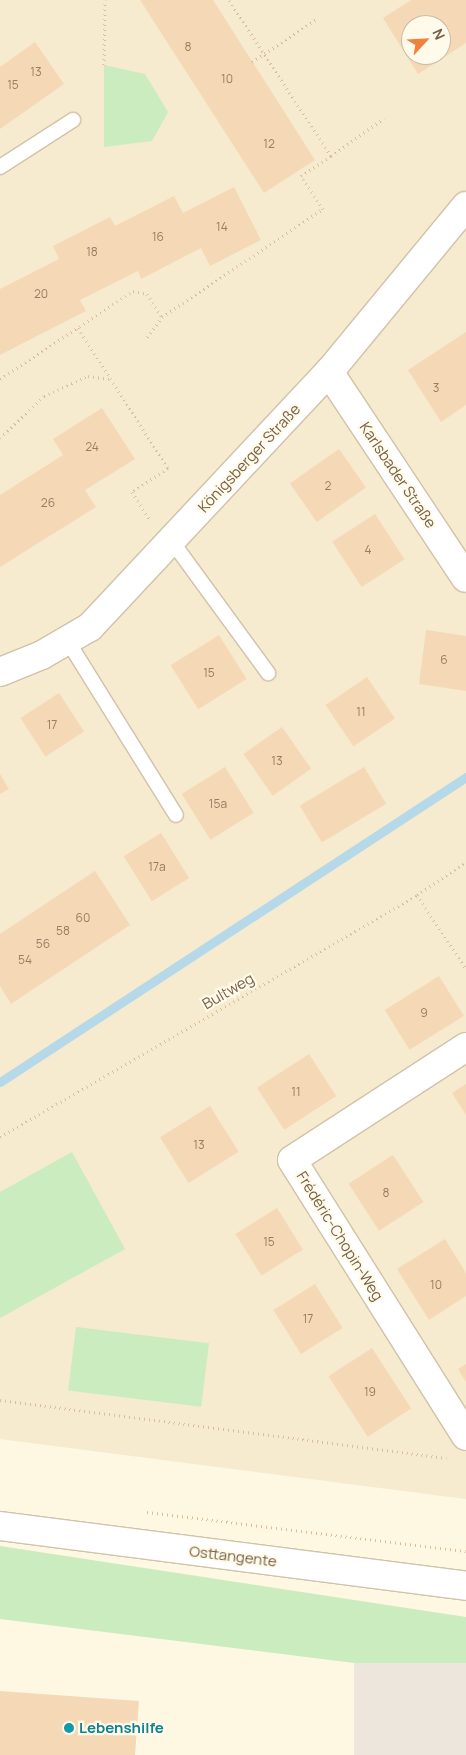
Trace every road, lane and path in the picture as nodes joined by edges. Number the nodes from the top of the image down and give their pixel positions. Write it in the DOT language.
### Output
graph roads {
  1 [pos="105,0"];
  2 [pos="229,0"];
  3 [pos="318,18"];
  4 [pos="264,54"];
  5 [pos="252,62"];
  6 [pos="104,65"];
  7 [pos="384,118"];
  8 [pos="73,120"];
  9 [pos="331,156"];
  10 [pos="0,166"];
  11 [pos="466,206"];
  12 [pos="162,316"];
  13 [pos="78,328"];
  14 [pos="148,337"];
  15 [pos="330,372"];
  16 [pos="0,379"];
  17 [pos="109,380"];
  18 [pos="0,438"];
  19 [pos="169,543"];
  20 [pos="466,578"];
  21 [pos="67,640"];
  22 [pos="0,672"];
  23 [pos="268,673"];
  24 [pos="176,815"];
  25 [pos="466,862"];
  26 [pos="417,895"];
  27 [pos="466,969"];
  28 [pos="466,1047"];
  29 [pos="0,1137"];
  30 [pos="0,1400"];
  31 [pos="461,1447"];
  32 [pos="139,1511"];
  33 [pos="0,1526"];
  34 [pos="466,1551"];
  35 [pos="466,1586"];
  1 -- 6 [label="path"];
  2 -- 4 [label="path"];
  3 -- 4 [label="path"];
  4 -- 5 [label="path"];
  4 -- 9 [label="path"];
  7 -- 9 [label="path"];
  8 -- 10 [label="lane"];
  9 -- 12 [label="path"];
  11 -- 15 [label="street, Königsberger Straße"];
  12 -- 13 [label="path"];
  12 -- 14 [label="path"];
  13 -- 16 [label="path"];
  13 -- 17 [label="path"];
  15 -- 19 [label="street, Königsberger Straße"];
  15 -- 20 [label="street, Karlsbader Straße"];
  17 -- 18 [label="path"];
  17 -- 19 [label="path"];
  19 -- 21 [label="street, Königsberger Straße"];
  19 -- 23 [label="lane"];
  21 -- 22 [label="street, Königsberger Straße"];
  21 -- 24 [label="lane"];
  25 -- 26 [label="path, Bultweg"];
  26 -- 27 [label="path"];
  26 -- 29 [label="path, Bultweg"];
  28 -- 31 [label="street, Frédéric-Chopin-Weg"];
  30 -- 31 [label="path"];
  32 -- 34 [label="path"];
  33 -- 35 [label="street, Osttangente"];
}
